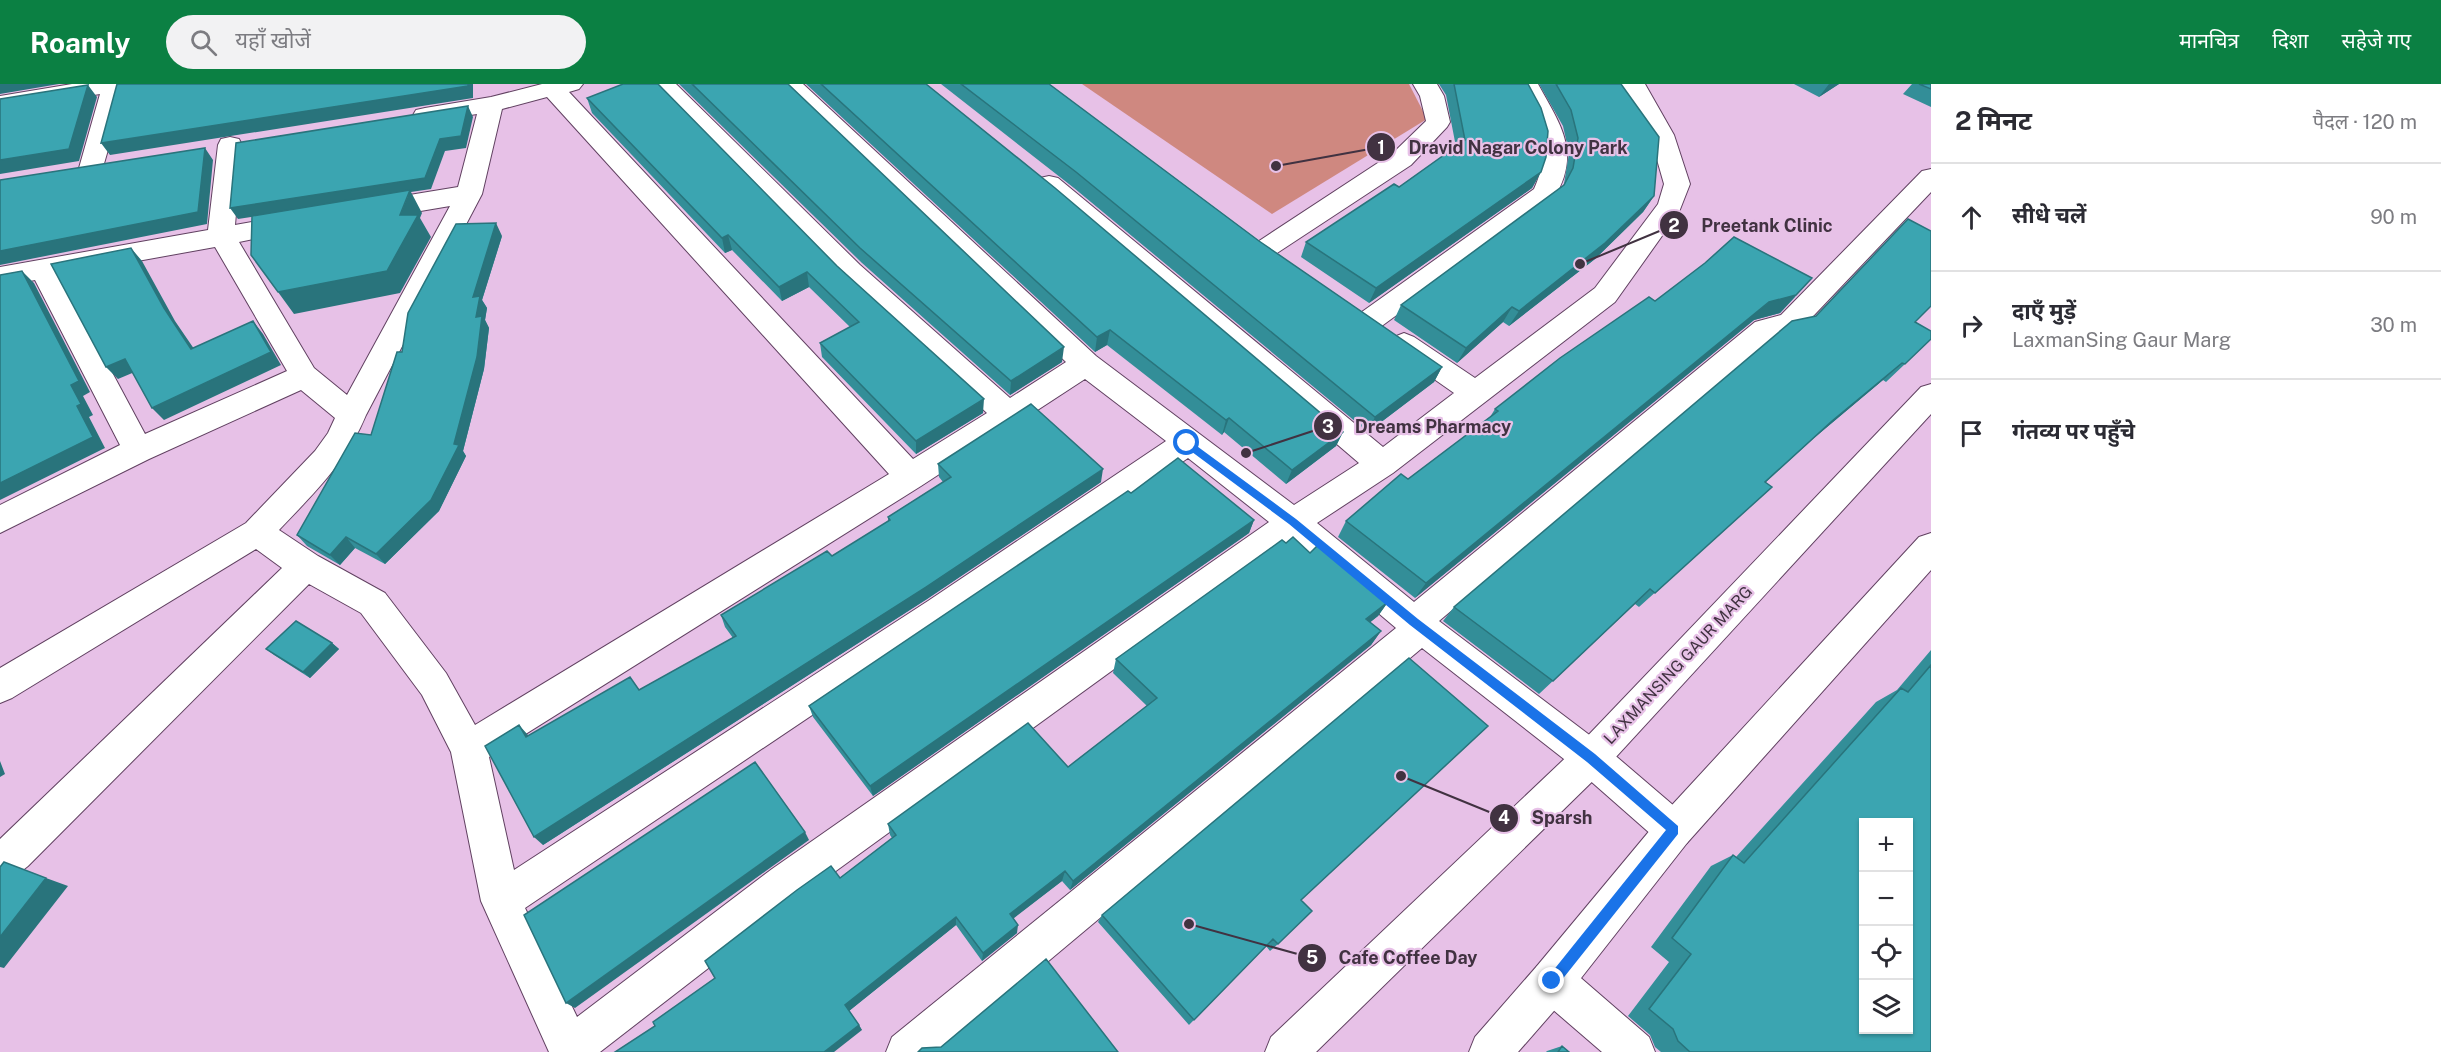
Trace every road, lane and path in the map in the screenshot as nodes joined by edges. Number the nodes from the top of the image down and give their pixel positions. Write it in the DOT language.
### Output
graph roads {
  1 [pos="115,84"];
  2 [pos="663,84"];
  3 [pos="789,84"];
  4 [pos="1425,84"];
  5 [pos="1526,84"];
  6 [pos="1633,84"];
  7 [pos="562,86"];
  8 [pos="0,104"];
  9 [pos="492,104"];
  10 [pos="401,119"];
  11 [pos="230,146"];
  12 [pos="92,168"];
  13 [pos="1029,168"];
  14 [pos="1931,177"];
  15 [pos="469,194"];
  16 [pos="351,213"];
  17 [pos="315,219"];
  18 [pos="221,235"];
  19 [pos="1265,248"];
  20 [pos="43,269"];
  21 [pos="0,277"];
  22 [pos="1086,364"];
  23 [pos="304,376"];
  24 [pos="1477,394"];
  25 [pos="1931,395"];
  26 [pos="1008,414"];
  27 [pos="351,415"];
  28 [pos="1187,443"];
  29 [pos="138,450"];
  30 [pos="1382,464"];
  31 [pos="910,477"];
  32 [pos="0,520"];
  33 [pos="1293,522"];
  34 [pos="256,532"];
  35 [pos="1931,547"];
  36 [pos="306,566"];
  37 [pos="1418,625"];
  38 [pos="2,678"];
  39 [pos="469,749"];
  40 [pos="1591,758"];
  41 [pos="1674,830"];
  42 [pos="0,863"];
  43 [pos="501,901"];
  44 [pos="1552,981"];
  45 [pos="570,1050"];
  46 [pos="907,1052"];
  47 [pos="1286,1052"];
  48 [pos="1490,1052"];
  49 [pos="1634,1052"];
  1 -- 8 [label="street"];
  1 -- 12 [label="street"];
  2 -- 26 [label="street"];
  3 -- 22 [label="street"];
  4 -- 19 [label="street"];
  5 -- 24 [label="street"];
  6 -- 24 [label="street"];
  7 -- 9 [label="street"];
  7 -- 31 [label="street"];
  9 -- 10 [label="street"];
  9 -- 15 [label="street"];
  11 -- 18 [label="street"];
  13 -- 30 [label="street"];
  14 -- 37 [label="street"];
  15 -- 16 [label="street"];
  15 -- 27 [label="street"];
  17 -- 18 [label="street"];
  18 -- 20 [label="street"];
  18 -- 23 [label="street"];
  20 -- 21 [label="street"];
  20 -- 29 [label="street"];
  22 -- 26 [label="street"];
  22 -- 28 [label="street"];
  23 -- 27 [label="street"];
  23 -- 29 [label="street"];
  24 -- 30 [label="street"];
  25 -- 40 [label="street, LAXMANSING GAUR MARG"];
  26 -- 31 [label="street"];
  27 -- 34 [label="street"];
  28 -- 33 [label="street"];
  28 -- 43 [label="street"];
  29 -- 32 [label="street"];
  30 -- 33 [label="street"];
  31 -- 39 [label="street"];
  33 -- 37 [label="street"];
  33 -- 45 [label="street"];
  34 -- 36 [label="street"];
  34 -- 38 [label="street"];
  35 -- 41 [label="street"];
  36 -- 39 [label="street"];
  36 -- 42 [label="street"];
  37 -- 40 [label="street"];
  37 -- 46 [label="street"];
  39 -- 43 [label="street"];
  40 -- 41 [label="street"];
  40 -- 47 [label="street, LAXMANSING GAUR MARG"];
  41 -- 44 [label="street"];
  43 -- 45 [label="street"];
  44 -- 48 [label="street"];
  44 -- 49 [label="street"];
}
